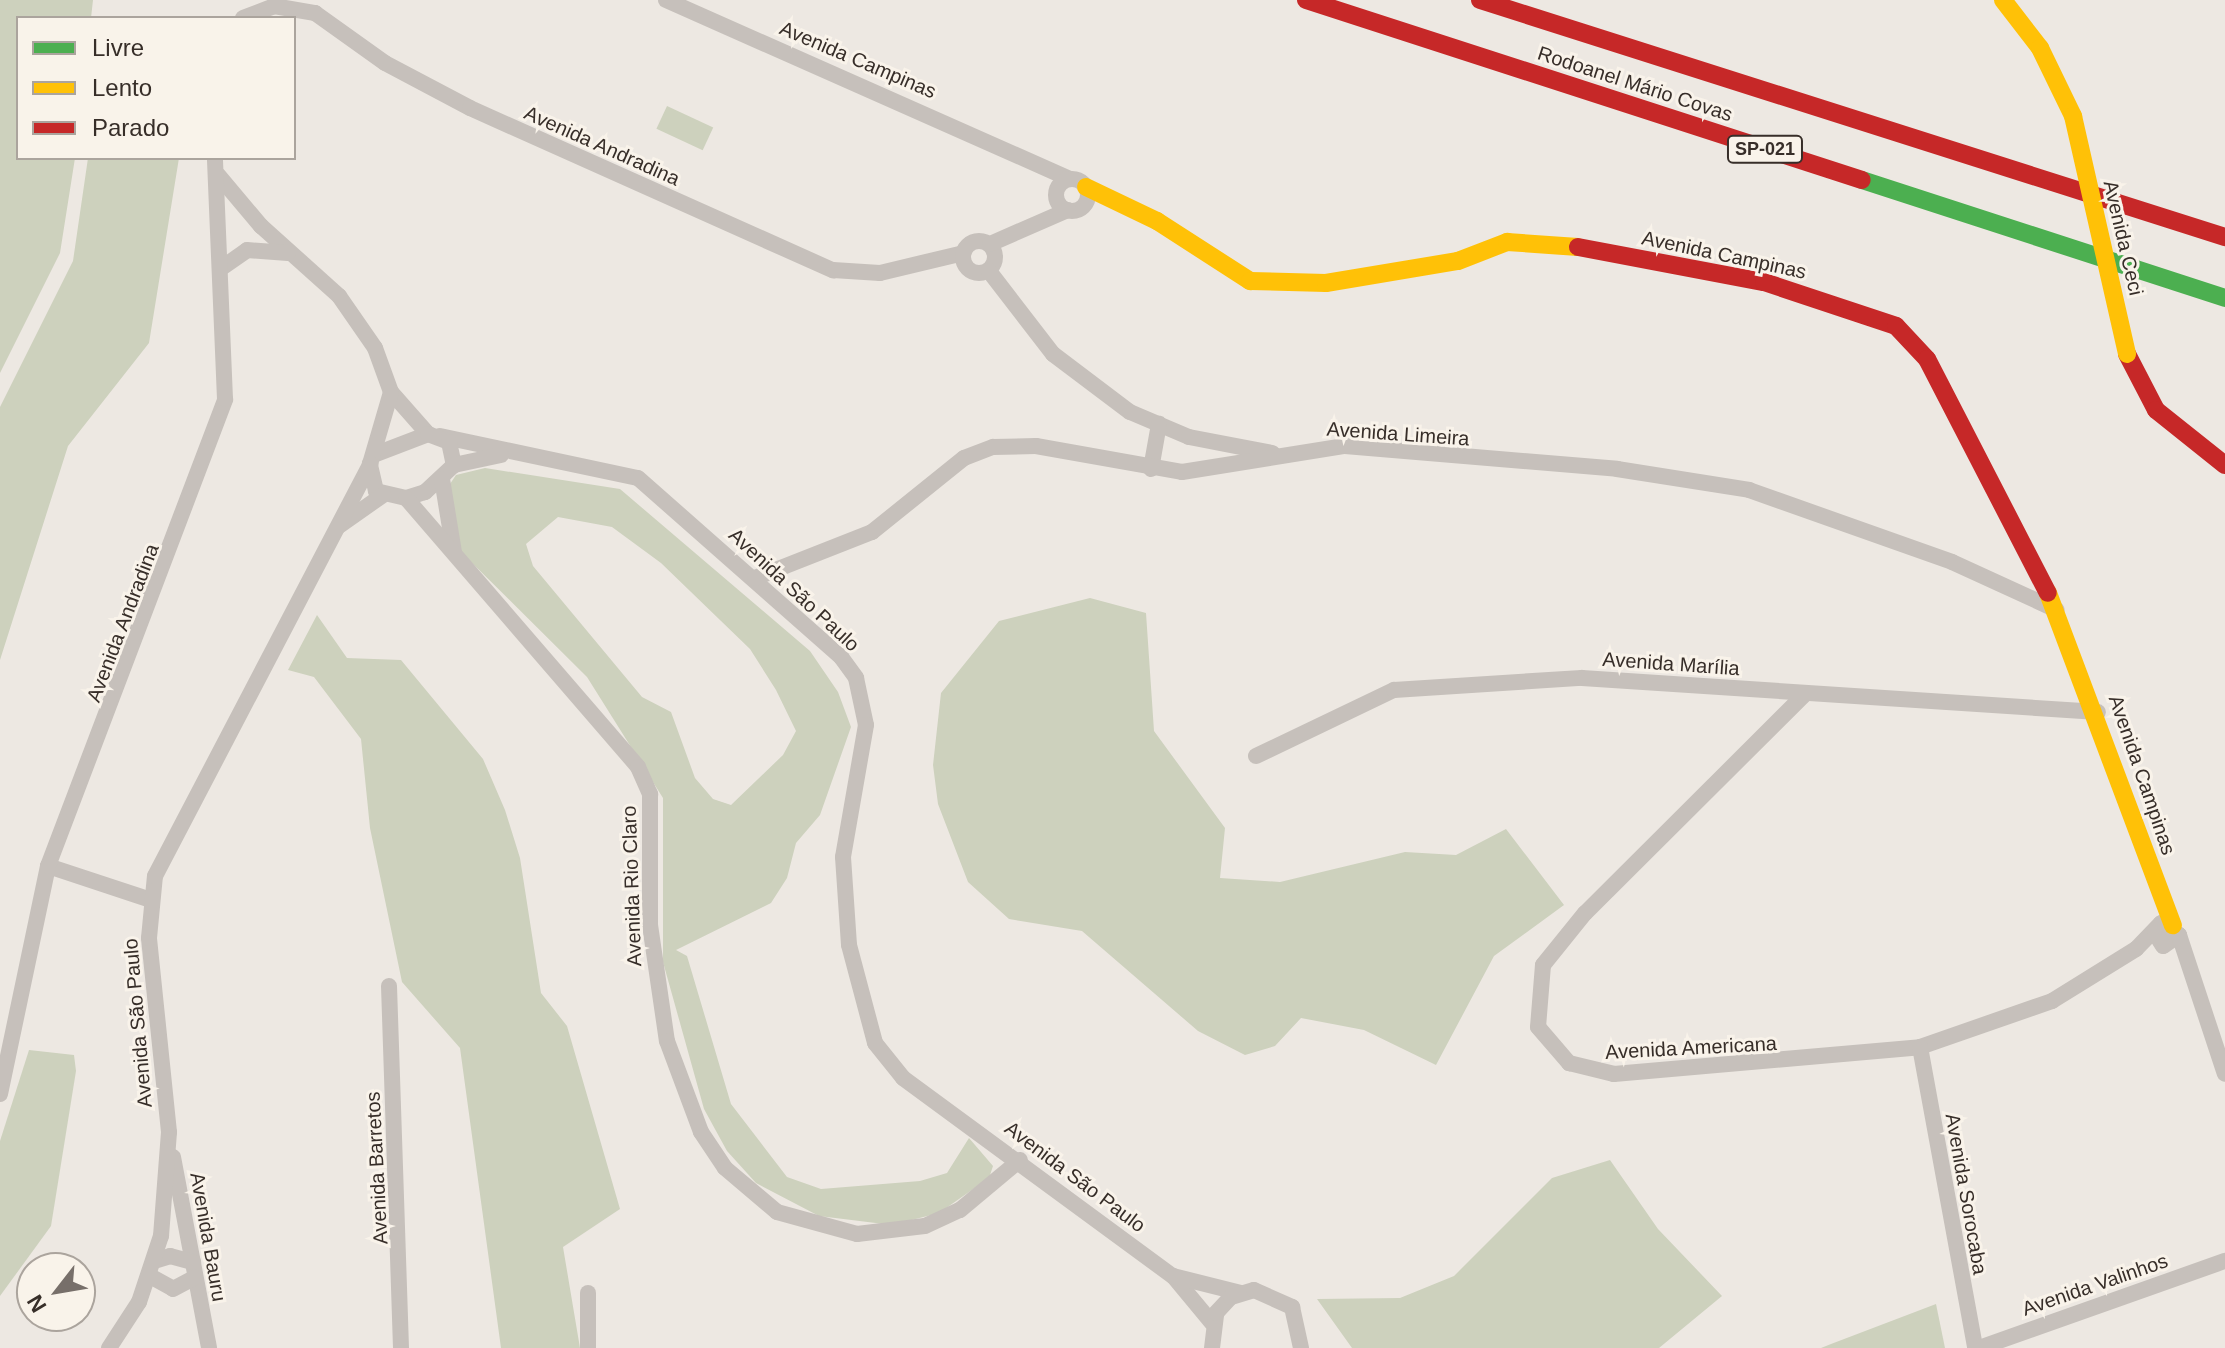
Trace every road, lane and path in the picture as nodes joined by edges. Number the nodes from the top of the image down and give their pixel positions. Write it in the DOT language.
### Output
graph roads {
  1 [pos="666,0"];
  2 [pos="1306,0"];
  3 [pos="1480,0"];
  4 [pos="2003,0"];
  5 [pos="248,16"];
  6 [pos="216,166"];
  7 [pos="1070,195"];
  8 [pos="2225,237"];
  9 [pos="990,244"];
  10 [pos="288,253"];
  11 [pos="963,253"];
  12 [pos="223,267"];
  13 [pos="989,271"];
  14 [pos="2225,298"];
  15 [pos="391,392"];
  16 [pos="1159,424"];
  17 [pos="434,435"];
  18 [pos="1274,453"];
  19 [pos="502,454"];
  20 [pos="373,459"];
  21 [pos="454,465"];
  22 [pos="2225,465"];
  23 [pos="1151,469"];
  24 [pos="442,479"];
  25 [pos="383,495"];
  26 [pos="406,498"];
  27 [pos="331,532"];
  28 [pos="456,561"];
  29 [pos="755,578"];
  30 [pos="2057,610"];
  31 [pos="1805,694"];
  32 [pos="2098,712"];
  33 [pos="1256,756"];
  34 [pos="48,866"];
  35 [pos="151,900"];
  36 [pos="2166,934"];
  37 [pos="389,986"];
  38 [pos="1920,1047"];
  39 [pos="2225,1074"];
  40 [pos="0,1094"];
  41 [pos="169,1132"];
  42 [pos="1020,1160"];
  43 [pos="2225,1261"];
  44 [pos="152,1269"];
  45 [pos="193,1270"];
  46 [pos="1173,1276"];
  47 [pos="588,1293"];
  48 [pos="1241,1293"];
  49 [pos="1211,1327"];
  50 [pos="1302,1347"];
  51 [pos="109,1348"];
  52 [pos="209,1348"];
  53 [pos="401,1348"];
  54 [pos="588,1348"];
  55 [pos="1198,1348"];
  56 [pos="1212,1348"];
  57 [pos="1977,1348"];
  1 -- 7 [label="street, Avenida Campinas"];
  2 -- 14 [label="main road, Rodoanel Mário Covas / SP-021"];
  3 -- 8 [label="main road, Rodoanel Mário Covas / SP-021"];
  4 -- 22 [label="main road, Avenida Ceci, bridge"];
  5 -- 11 [label="street, Avenida Andradina"];
  6 -- 10 [label="street"];
  6 -- 12 [label="street, Avenida Andradina"];
  7 -- 9 [label="street"];
  7 -- 30 [label="main road, Avenida Campinas"];
  9 -- 11 [label="street"];
  9 -- 13 [label="street"];
  10 -- 12 [label="street"];
  10 -- 15 [label="street"];
  11 -- 13 [label="street"];
  12 -- 34 [label="street, Avenida Andradina"];
  13 -- 16 [label="street"];
  15 -- 17 [label="street"];
  15 -- 20 [label="street"];
  16 -- 18 [label="street"];
  16 -- 23 [label="street"];
  17 -- 19 [label="street, Avenida São Paulo"];
  17 -- 20 [label="street"];
  17 -- 21 [label="street"];
  18 -- 23 [label="street, Avenida Limeira"];
  18 -- 30 [label="street, Avenida Limeira"];
  19 -- 21 [label="street, Avenida São Paulo"];
  19 -- 29 [label="street, Avenida São Paulo"];
  20 -- 25 [label="street"];
  20 -- 27 [label="street, Avenida São Paulo"];
  21 -- 24 [label="street"];
  23 -- 29 [label="street, Avenida Limeira"];
  24 -- 26 [label="street"];
  24 -- 28 [label="street"];
  25 -- 26 [label="street"];
  25 -- 27 [label="street, Avenida São Paulo"];
  26 -- 28 [label="street, Avenida Rio Claro"];
  27 -- 35 [label="street, Avenida São Paulo"];
  28 -- 42 [label="street, Avenida Rio Claro"];
  29 -- 42 [label="street, Avenida São Paulo"];
  30 -- 32 [label="main road, Avenida Campinas"];
  31 -- 32 [label="street, Avenida Marília"];
  31 -- 33 [label="street, Avenida Marília"];
  31 -- 38 [label="street, Avenida Americana"];
  32 -- 36 [label="main road, Avenida Campinas"];
  34 -- 35 [label="street"];
  34 -- 40 [label="street, Avenida Andradina"];
  35 -- 41 [label="street, Avenida São Paulo"];
  36 -- 38 [label="street, Avenida Americana"];
  36 -- 39 [label="street, Avenida Campinas"];
  37 -- 53 [label="street, Avenida Barretos"];
  38 -- 57 [label="street, Avenida Sorocaba"];
  41 -- 44 [label="street, Avenida São Paulo"];
  41 -- 45 [label="street, Avenida Bauru"];
  42 -- 46 [label="street, Avenida São Paulo"];
  43 -- 57 [label="street, Avenida Valinhos"];
  44 -- 45 [label="street"];
  44 -- 45 [label="street"];
  44 -- 51 [label="street, Avenida São Paulo"];
  45 -- 52 [label="street, Avenida Bauru"];
  46 -- 48 [label="street, Avenida São Paulo"];
  46 -- 49 [label="street, Avenida São Paulo"];
  47 -- 54 [label="street"];
  48 -- 49 [label="street"];
  48 -- 50 [label="street, Avenida São Paulo"];
  49 -- 55 [label="street"];
  49 -- 56 [label="street"];
}
